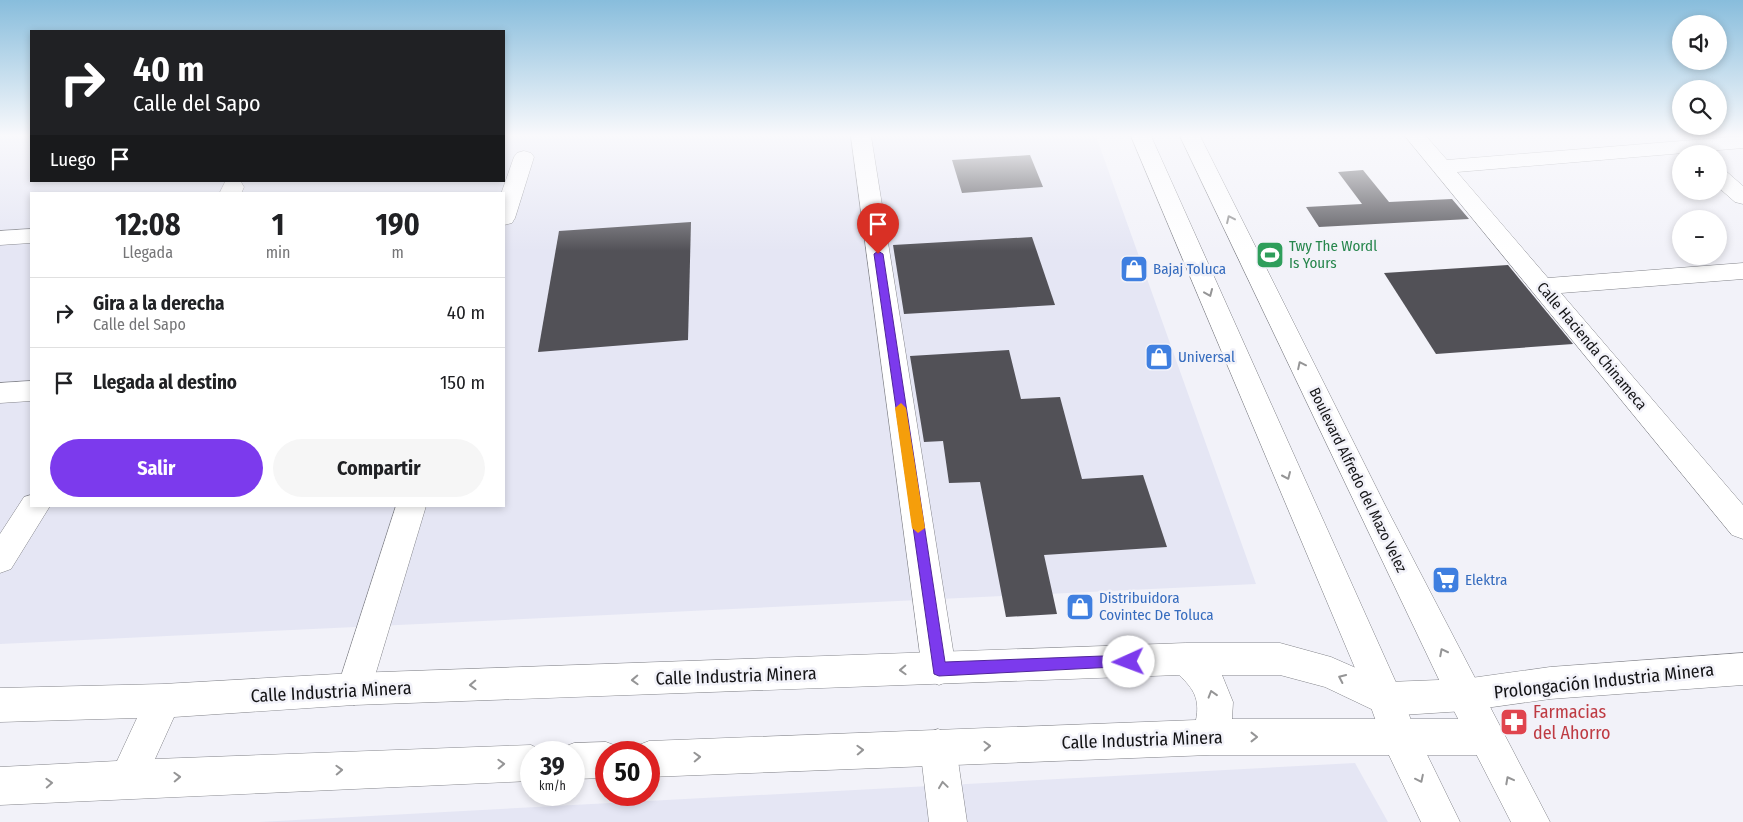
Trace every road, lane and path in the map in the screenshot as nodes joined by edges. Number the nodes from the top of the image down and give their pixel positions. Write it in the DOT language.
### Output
graph roads {
  1 [pos="518,174"];
  2 [pos="867,174"];
  3 [pos="1158,174"];
  4 [pos="1209,174"];
  5 [pos="1447,174"];
  6 [pos="1727,184"];
  7 [pos="1743,197"];
  8 [pos="505,215"];
  9 [pos="30,236"];
  10 [pos="0,238"];
  11 [pos="1743,271"];
  12 [pos="1542,286"];
  13 [pos="30,391"];
  14 [pos="0,393"];
  15 [pos="34,507"];
  16 [pos="412,507"];
  17 [pos="1743,526"];
  18 [pos="0,560"];
  19 [pos="1186,659"];
  20 [pos="939,669"];
  21 [pos="1743,669"];
  22 [pos="354,689"];
  23 [pos="1464,696"];
  24 [pos="1386,699"];
  25 [pos="164,701"];
  26 [pos="0,705"];
  27 [pos="1210,737"];
  28 [pos="1399,737"];
  29 [pos="1486,737"];
  30 [pos="938,748"];
  31 [pos="660,759"];
  32 [pos="520,763"];
  33 [pos="128,779"];
  34 [pos="0,786"];
  35 [pos="948,822"];
  36 [pos="1441,822"];
  37 [pos="1531,822"];
  1 -- 8 [label="main road"];
  2 -- 20 [label="main road"];
  3 -- 24 [label="main road, one-way"];
  23 -- 4 [label="main road, Boulevard Alfredo del Mazo Velez, one-way"];
  5 -- 12 [label="main road, Calle Hacienda Chinameca"];
  6 -- 7 [label="main road"];
  9 -- 10 [label="main road"];
  11 -- 12 [label="main road"];
  12 -- 17 [label="main road, Calle Hacienda Chinameca"];
  13 -- 14 [label="main road"];
  15 -- 18 [label="main road"];
  16 -- 22 [label="main road"];
  19 -- 20 [label="main road, Calle Industria Minera"];
  24 -- 19 [label="main road, Calle Industria Minera, one-way"];
  27 -- 19 [label="main road, one-way"];
  20 -- 22 [label="main road, Calle Industria Minera, one-way"];
  21 -- 23 [label="main road, Prolongación Industria Minera"];
  22 -- 25 [label="main road, Calle Industria Minera"];
  23 -- 24 [label="main road, Calle Industria Minera"];
  23 -- 29 [label="main road, Boulevard Alfredo del Mazo Velez"];
  24 -- 28 [label="main road"];
  25 -- 26 [label="main road, Calle Industria Minera"];
  25 -- 33 [label="main road"];
  27 -- 28 [label="main road, Calle Industria Minera, one-way"];
  30 -- 27 [label="main road, Calle Industria Minera, one-way"];
  28 -- 29 [label="main road, Calle Industria Minera"];
  28 -- 36 [label="main road, one-way"];
  37 -- 29 [label="main road, Boulevard Alfredo del Mazo Velez, one-way"];
  31 -- 30 [label="main road, Calle Industria Minera, one-way"];
  35 -- 30 [label="main road, one-way"];
  33 -- 32 [label="main road, one-way"];
  34 -- 33 [label="main road, one-way"];
}
